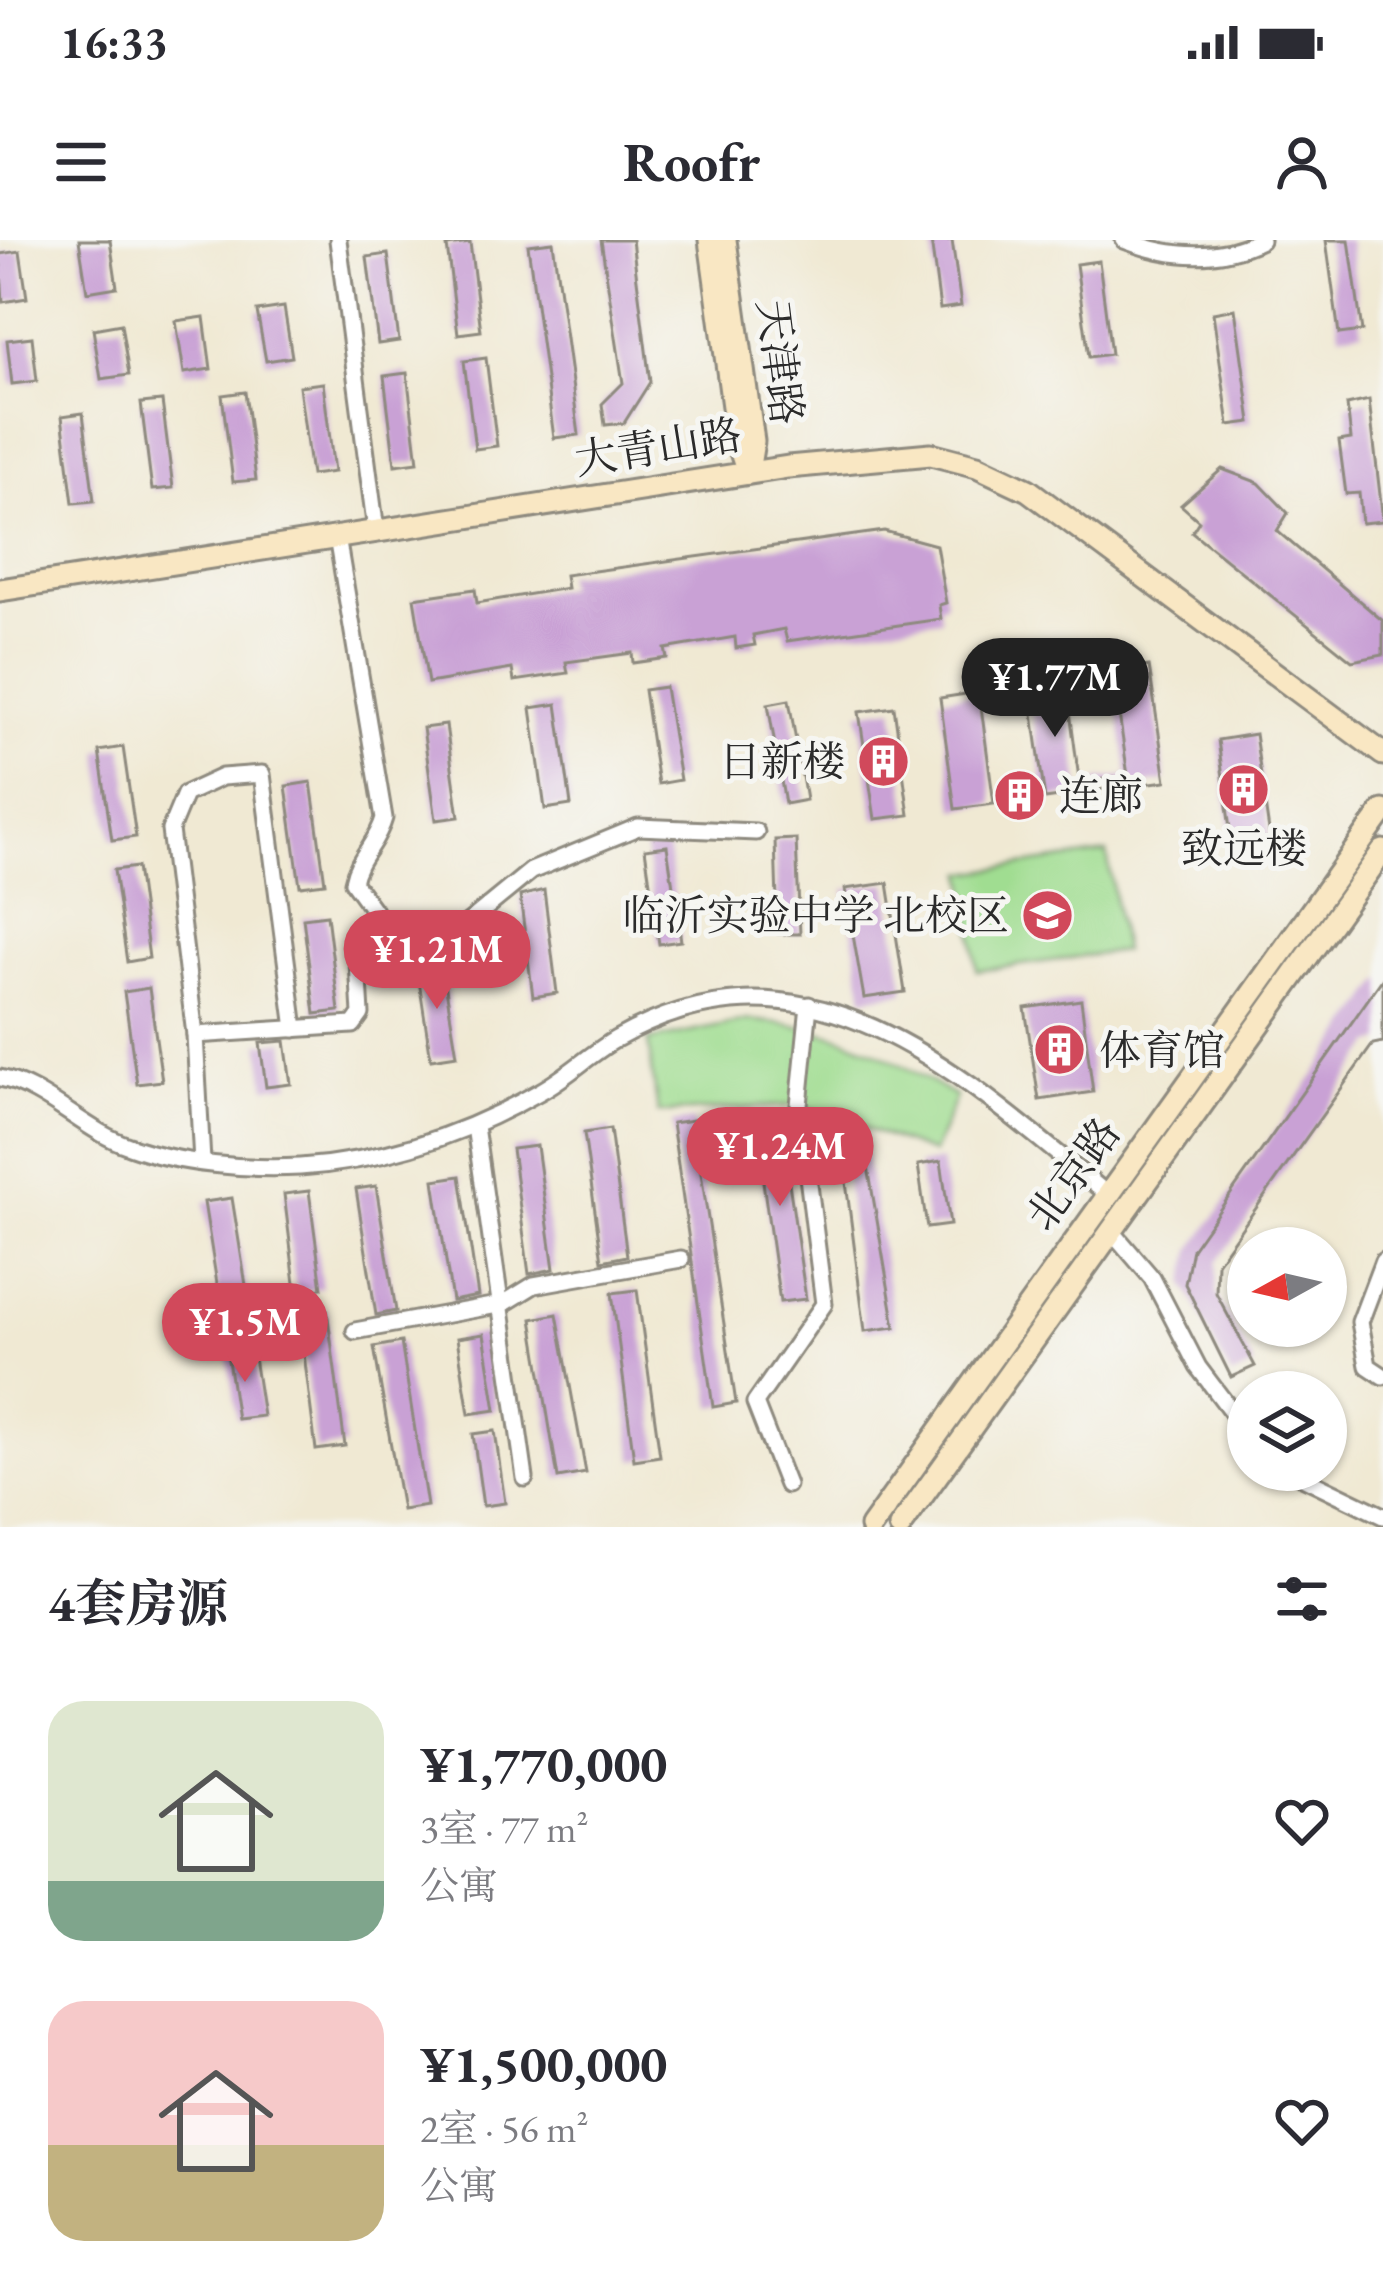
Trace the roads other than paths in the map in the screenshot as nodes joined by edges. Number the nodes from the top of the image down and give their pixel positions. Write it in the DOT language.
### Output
graph roads {
  1 [pos="338,240"];
  2 [pos="710,240"];
  3 [pos="725,240"];
  4 [pos="1124,240"];
  5 [pos="1261,240"];
  6 [pos="748,472"];
  7 [pos="376,531"];
  8 [pos="337,537"];
  9 [pos="0,590"];
  10 [pos="1383,754"];
  11 [pos="1383,811"];
  12 [pos="756,832"];
  13 [pos="1383,850"];
  14 [pos="377,945"];
  15 [pos="809,1005"];
  16 [pos="295,1029"];
  17 [pos="195,1035"];
  18 [pos="0,1078"];
  19 [pos="476,1126"];
  20 [pos="202,1162"];
  21 [pos="1107,1194"];
  22 [pos="1109,1229"];
  23 [pos="681,1259"];
  24 [pos="1383,1261"];
  25 [pos="503,1304"];
  26 [pos="355,1331"];
  27 [pos="1383,1376"];
  28 [pos="1227,1405"];
  29 [pos="525,1478"];
  30 [pos="787,1485"];
  31 [pos="1331,1491"];
  32 [pos="1383,1516"];
  33 [pos="872,1527"];
  34 [pos="900,1527"];
  1 -- 7 [label="street"];
  2 -- 6 [label="main road, 天津路"];
  3 -- 6 [label="main road, 天津路"];
  4 -- 5 [label="street"];
  6 -- 7 [label="main road, 大青山路"];
  6 -- 10 [label="main road, 大青山路"];
  7 -- 8 [label="main road, 大青山路"];
  8 -- 9 [label="main road, 大青山路"];
  8 -- 14 [label="street"];
  11 -- 21 [label="main road, 北京路"];
  12 -- 14 [label="street"];
  13 -- 22 [label="main road, 北京路"];
  14 -- 16 [label="street"];
  15 -- 19 [label="street"];
  15 -- 21 [label="street"];
  15 -- 30 [label="street"];
  16 -- 17 [label="street"];
  16 -- 17 [label="street"];
  17 -- 20 [label="street"];
  18 -- 20 [label="street"];
  19 -- 20 [label="street"];
  19 -- 25 [label="street"];
  21 -- 33 [label="main road, 北京路"];
  22 -- 28 [label="street"];
  22 -- 34 [label="main road, 北京路"];
  23 -- 25 [label="street"];
  24 -- 27 [label="street"];
  25 -- 26 [label="street"];
  25 -- 29 [label="street"];
  31 -- 32 [label="street"];
}
